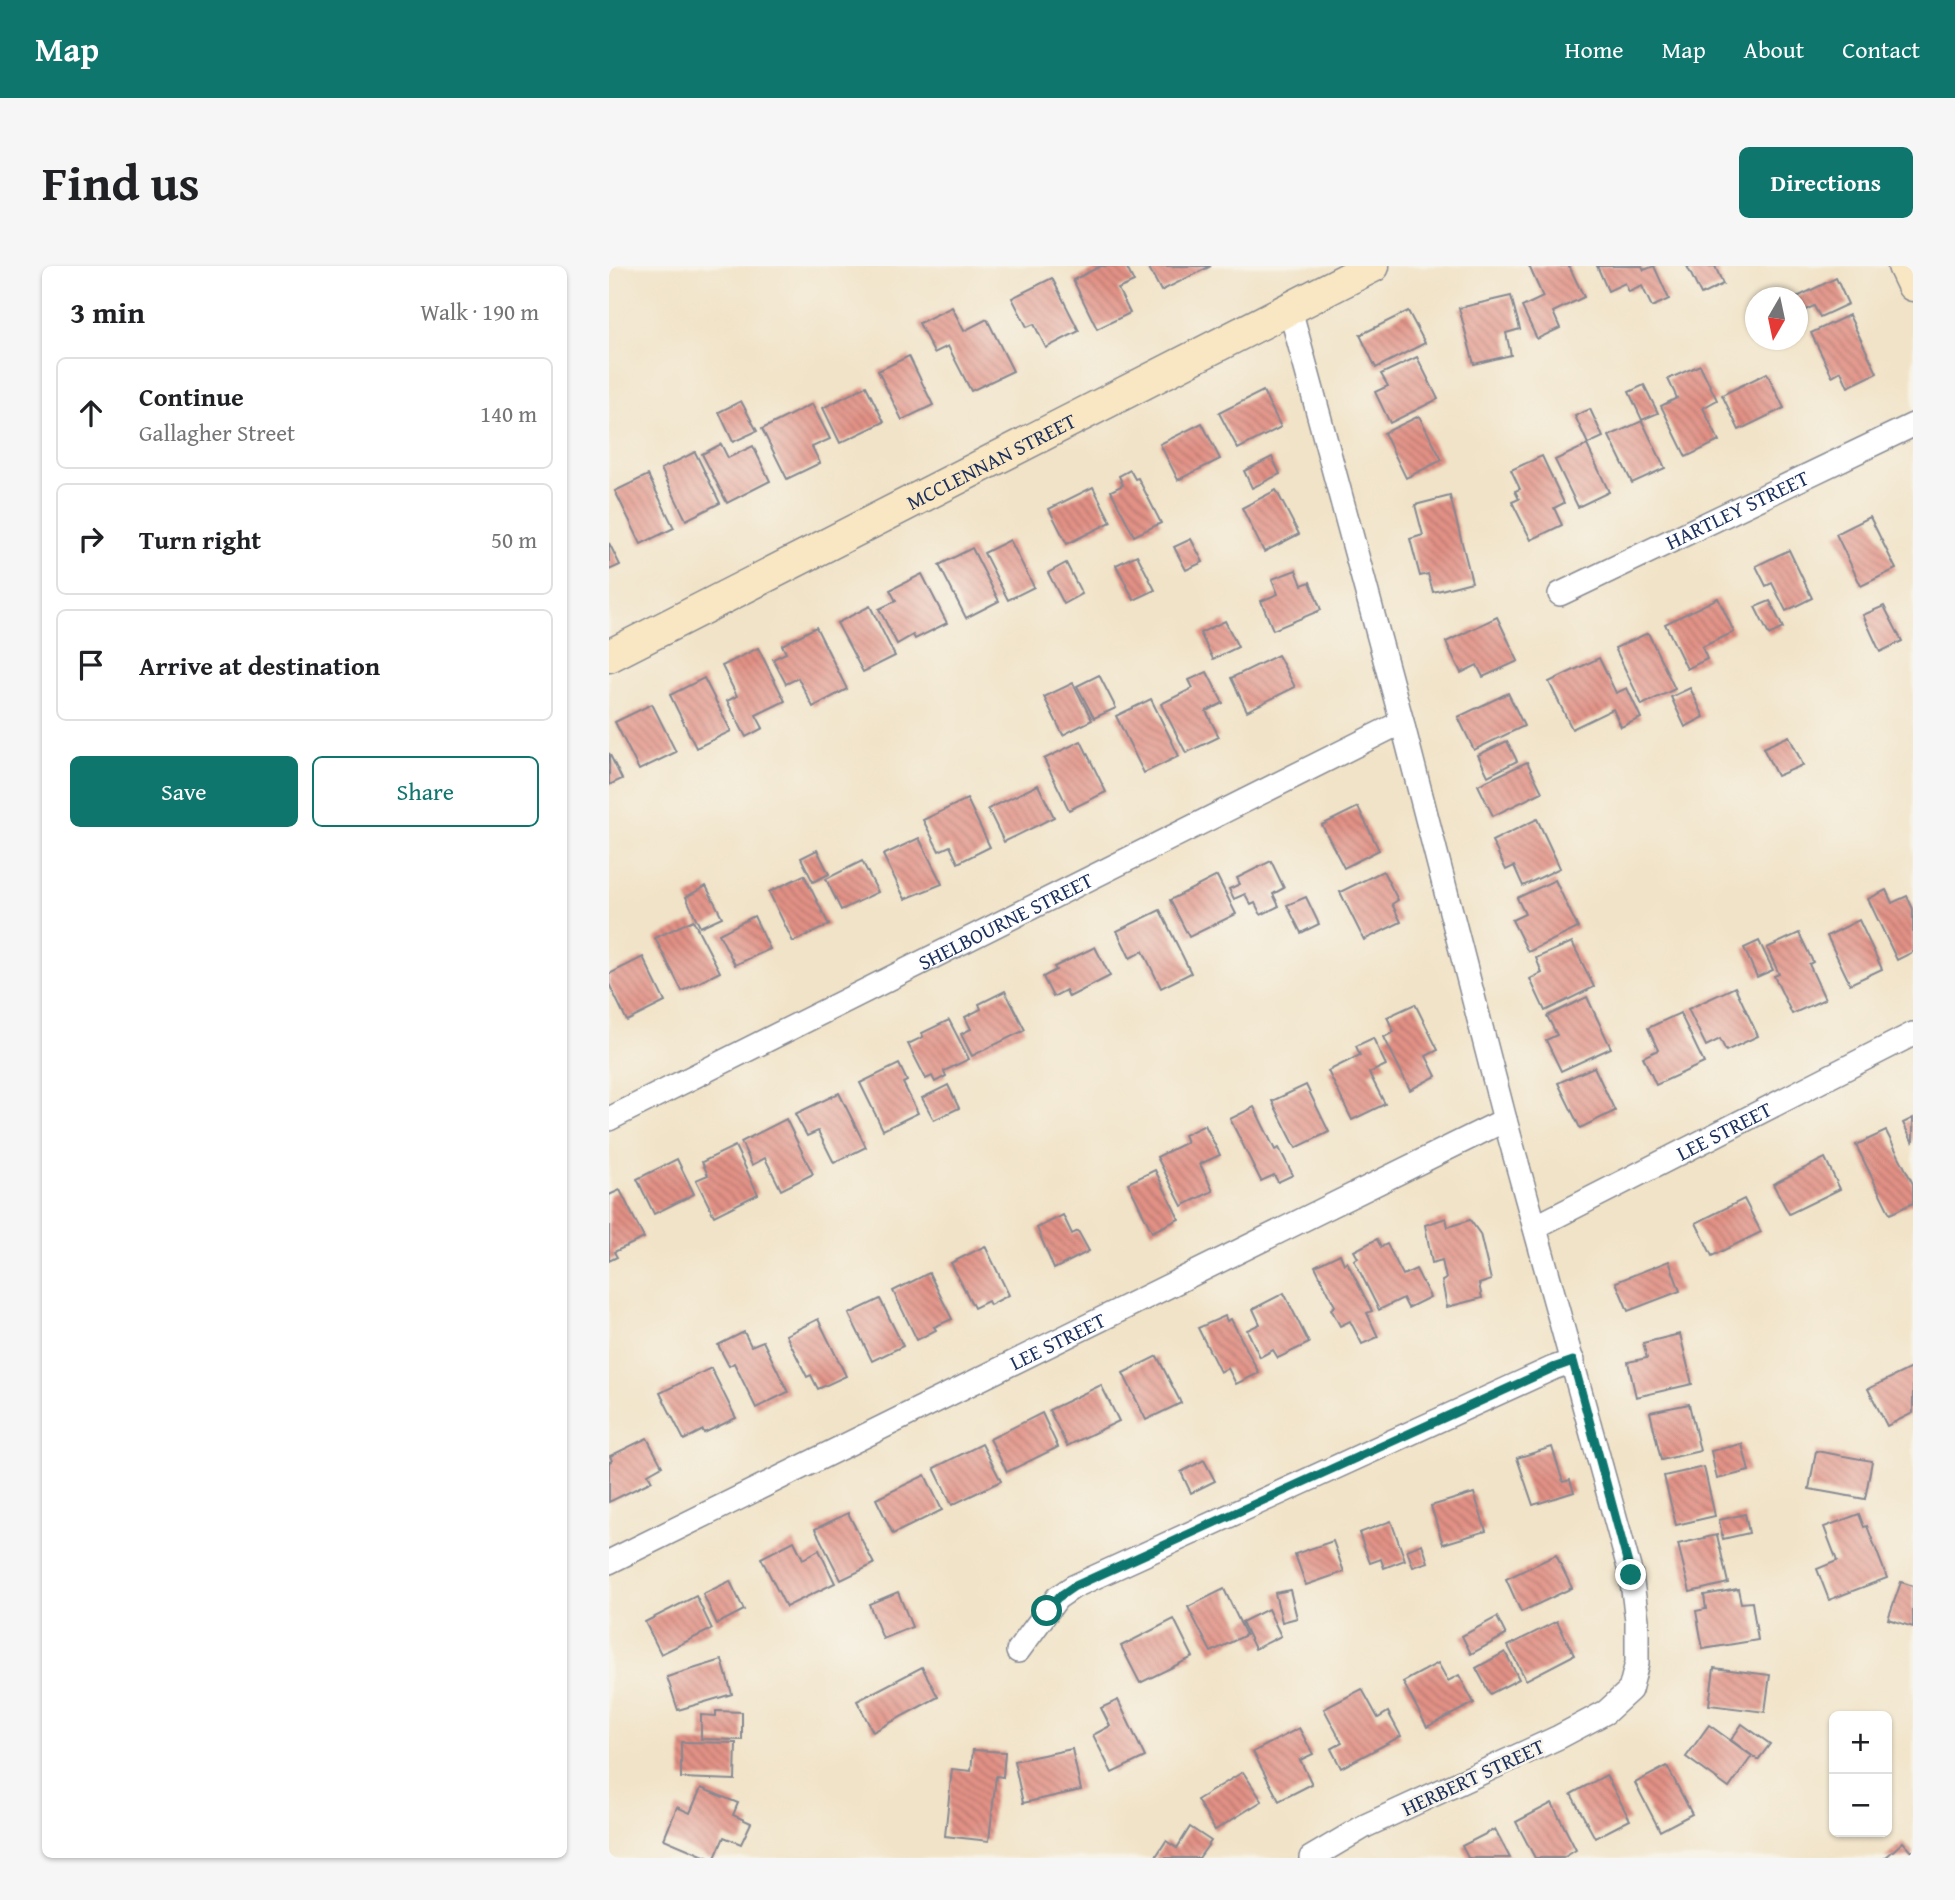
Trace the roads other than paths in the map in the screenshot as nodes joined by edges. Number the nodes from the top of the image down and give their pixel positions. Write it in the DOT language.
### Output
graph roads {
  1 [pos="1373,266"];
  2 [pos="1903,266"];
  3 [pos="1913,285"];
  4 [pos="1290,309"];
  5 [pos="1913,425"];
  6 [pos="1560,594"];
  7 [pos="609,656"];
  8 [pos="1402,722"];
  9 [pos="1913,1034"];
  10 [pos="609,1119"];
  11 [pos="1506,1121"];
  12 [pos="1535,1227"];
  13 [pos="1573,1361"];
  14 [pos="609,1562"];
  15 [pos="1018,1651"];
  16 [pos="1311,1858"];
  1 -- 4 [label="street, MCCLENNAN STREET"];
  2 -- 3 [label="street"];
  4 -- 7 [label="street, MCCLENNAN STREET"];
  4 -- 8 [label="street"];
  5 -- 6 [label="street, HARTLEY STREET"];
  8 -- 10 [label="street, SHELBOURNE STREET"];
  8 -- 11 [label="street"];
  9 -- 12 [label="street, LEE STREET"];
  11 -- 12 [label="street"];
  11 -- 14 [label="street, LEE STREET"];
  12 -- 13 [label="street"];
  13 -- 15 [label="street"];
  13 -- 16 [label="street, HERBERT STREET"];
}
